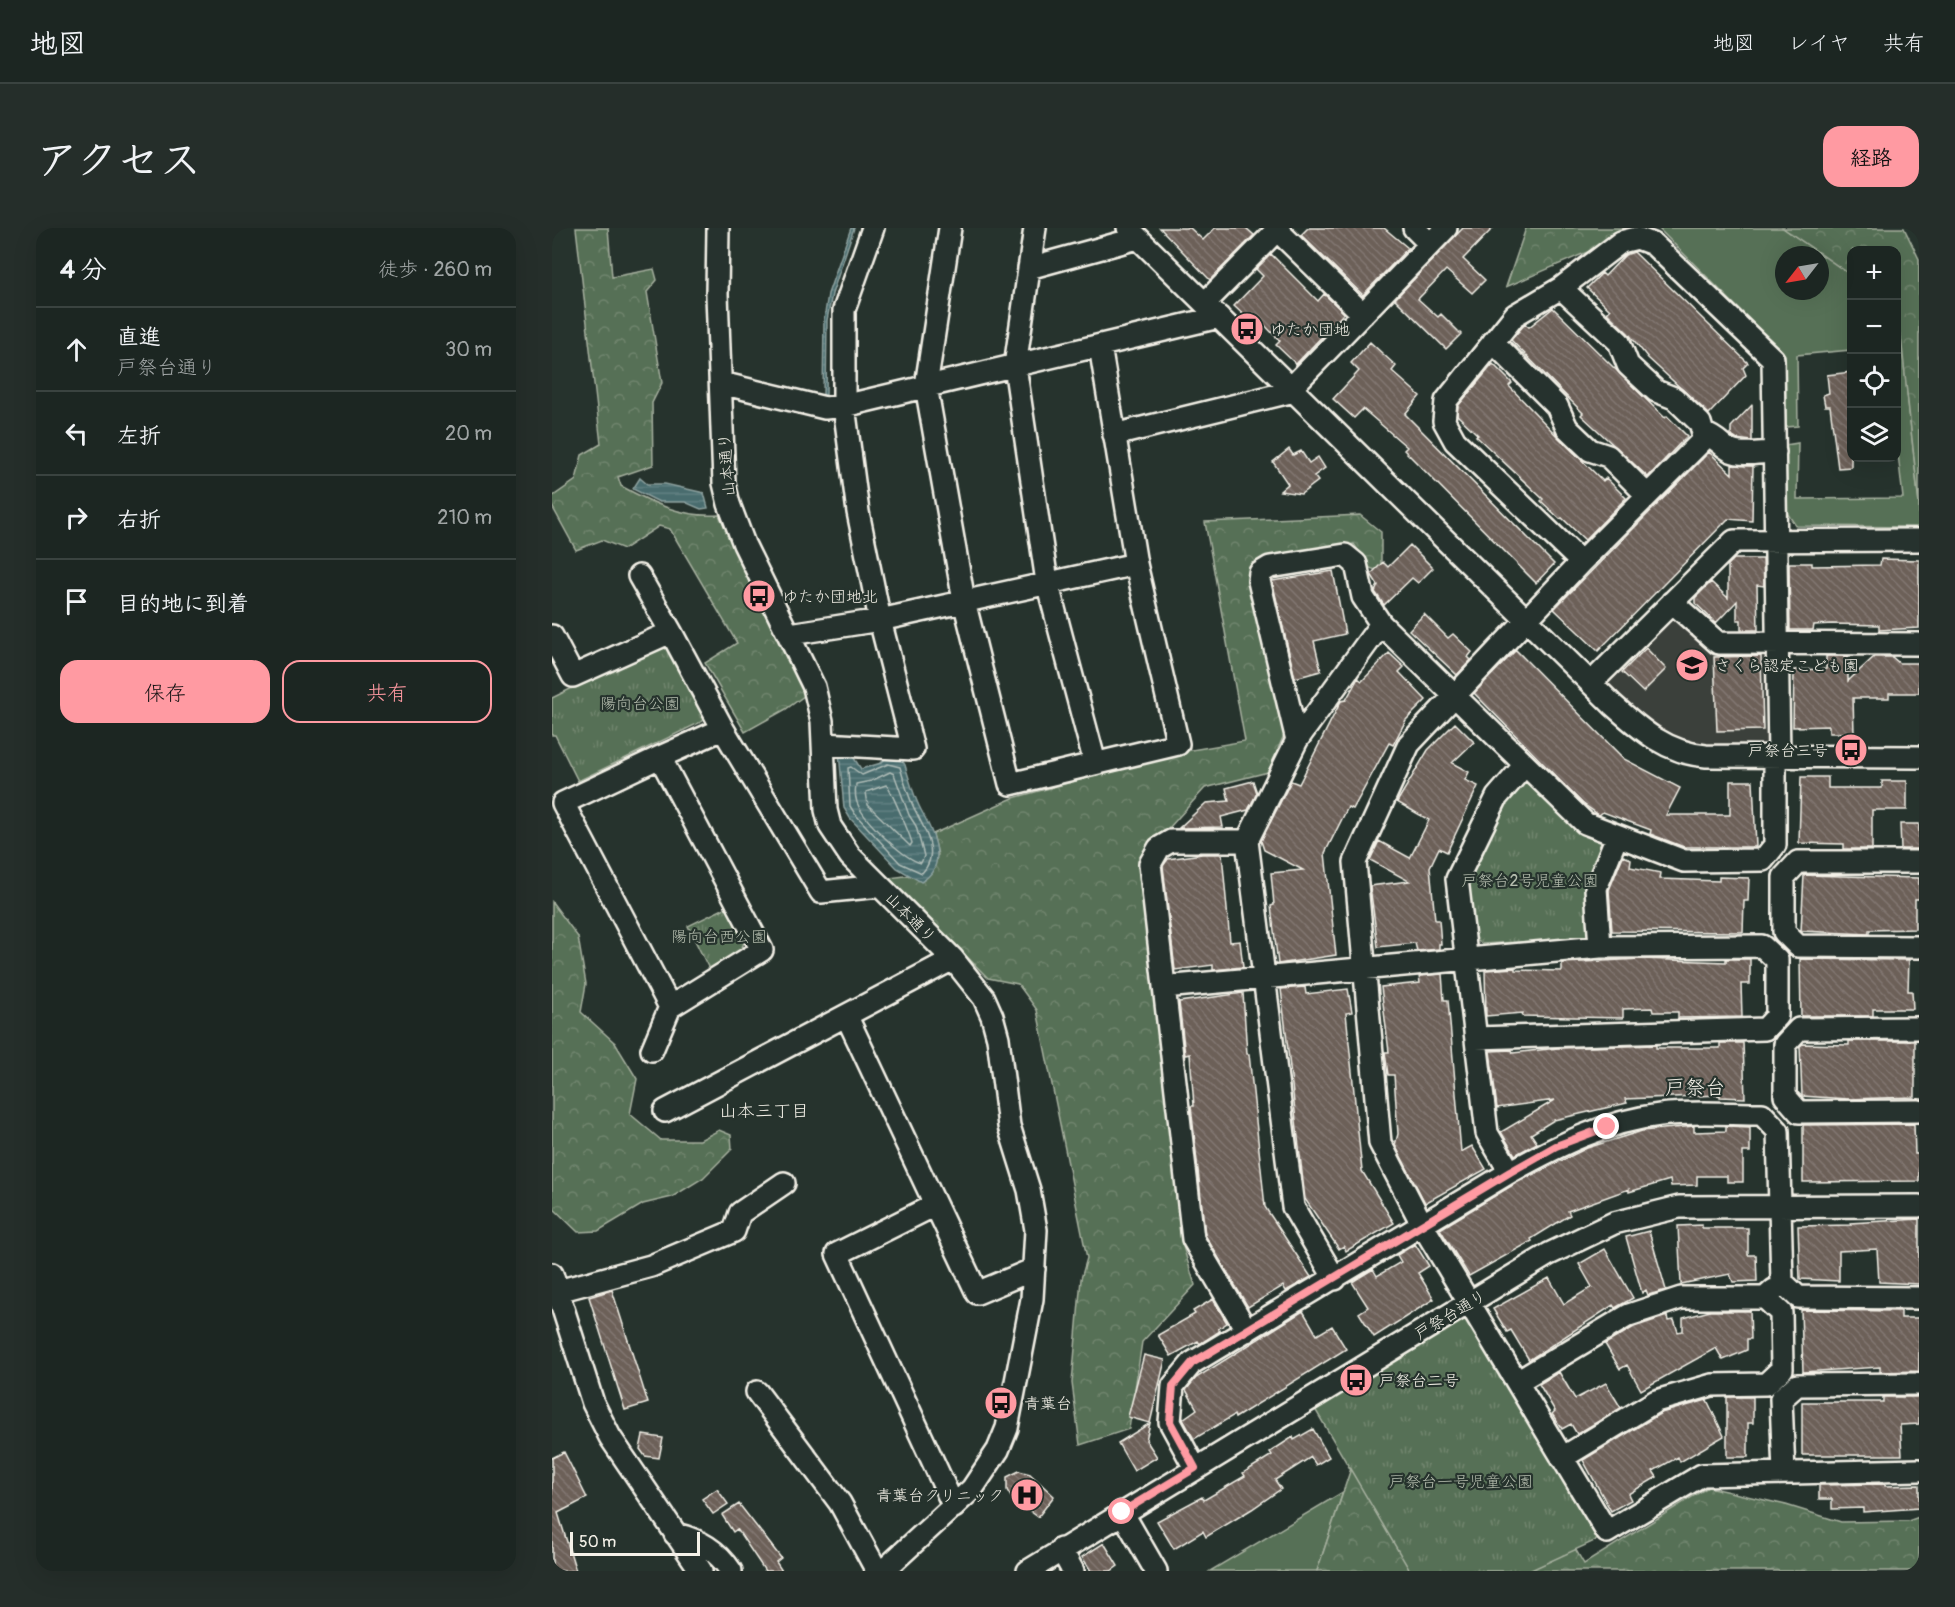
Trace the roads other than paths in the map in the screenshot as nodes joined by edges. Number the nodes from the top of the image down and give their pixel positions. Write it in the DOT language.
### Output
graph roads {
  1 [pos="718,228"];
  2 [pos="873,228"];
  3 [pos="950,228"];
  4 [pos="1035,228"];
  5 [pos="1414,228"];
  6 [pos="1446,228"];
  7 [pos="1277,229"];
  8 [pos="1133,233"];
  9 [pos="1430,244"];
  10 [pos="1029,268"];
  11 [pos="1561,288"];
  12 [pos="1212,310"];
  13 [pos="1363,314"];
  14 [pos="1493,342"];
  15 [pos="1100,346"];
  16 [pos="1015,366"];
  17 [pos="721,383"];
  18 [pos="926,386"];
  19 [pos="1292,390"];
  20 [pos="844,406"];
  21 [pos="1703,433"];
  22 [pos="1114,435"];
  23 [pos="1775,452"];
  24 [pos="1647,495"];
  25 [pos="1777,539"];
  26 [pos="1919,540"];
  27 [pos="1581,562"];
  28 [pos="1136,564"];
  29 [pos="639,576"];
  30 [pos="1047,582"];
  31 [pos="964,601"];
  32 [pos="1672,602"];
  33 [pos="880,620"];
  34 [pos="1526,620"];
  35 [pos="1381,624"];
  36 [pos="670,632"];
  37 [pos="790,634"];
  38 [pos="552,636"];
  39 [pos="1779,643"];
  40 [pos="1919,644"];
  41 [pos="1591,684"];
  42 [pos="1454,694"];
  43 [pos="723,729"];
  44 [pos="1297,740"];
  45 [pos="824,744"];
  46 [pos="1777,756"];
  47 [pos="660,757"];
  48 [pos="1919,758"];
  49 [pos="1095,763"];
  50 [pos="1524,766"];
  51 [pos="558,806"];
  52 [pos="1617,836"];
  53 [pos="1247,841"];
  54 [pos="1770,851"];
  55 [pos="1919,861"];
  56 [pos="1791,869"];
  57 [pos="880,886"];
  58 [pos="1791,938"];
  59 [pos="1600,947"];
  60 [pos="1919,947"];
  61 [pos="1771,954"];
  62 [pos="1466,957"];
  63 [pos="953,959"];
  64 [pos="1365,968"];
  65 [pos="1264,978"];
  66 [pos="1164,987"];
  67 [pos="670,1007"];
  68 [pos="847,1017"];
  69 [pos="1771,1022"];
  70 [pos="1919,1028"];
  71 [pos="1476,1038"];
  72 [pos="1791,1038"];
  73 [pos="652,1050"];
  74 [pos="1792,1103"];
  75 [pos="665,1111"];
  76 [pos="1919,1111"];
  77 [pos="1770,1122"];
  78 [pos="1510,1172"];
  79 [pos="784,1183"];
  80 [pos="936,1205"];
  81 [pos="1919,1206"];
  82 [pos="1779,1207"];
  83 [pos="1423,1226"];
  84 [pos="1034,1269"];
  85 [pos="1335,1279"];
  86 [pos="555,1282"];
  87 [pos="1782,1282"];
  88 [pos="1798,1297"];
  89 [pos="1765,1298"];
  90 [pos="1919,1298"];
  91 [pos="1469,1302"];
  92 [pos="1781,1313"];
  93 [pos="1247,1331"];
  94 [pos="1782,1369"];
  95 [pos="1517,1382"];
  96 [pos="1919,1384"];
  97 [pos="1797,1385"];
  98 [pos="757,1392"];
  99 [pos="1773,1392"];
  100 [pos="1562,1458"];
  101 [pos="1195,1468"];
  102 [pos="1919,1470"];
  103 [pos="1784,1473"];
  104 [pos="954,1507"];
  105 [pos="1122,1512"];
  106 [pos="675,1534"];
  107 [pos="1061,1549"];
  108 [pos="700,1571"];
  109 [pos="731,1571"];
  110 [pos="877,1571"];
  111 [pos="883,1571"];
  112 [pos="1028,1571"];
  113 [pos="1073,1571"];
  114 [pos="1156,1571"];
  1 -- 17 [label="street, 山本通り"];
  2 -- 20 [label="street"];
  3 -- 18 [label="street"];
  4 -- 10 [label="street"];
  5 -- 9 [label="street"];
  6 -- 9 [label="street"];
  7 -- 12 [label="street"];
  7 -- 13 [label="street"];
  8 -- 10 [label="street"];
  8 -- 12 [label="street"];
  9 -- 13 [label="street"];
  10 -- 16 [label="street"];
  11 -- 14 [label="street"];
  11 -- 21 [label="street"];
  11 -- 23 [label="street"];
  12 -- 15 [label="street"];
  12 -- 19 [label="street"];
  13 -- 19 [label="street"];
  14 -- 24 [label="street"];
  14 -- 27 [label="street"];
  15 -- 16 [label="street"];
  15 -- 22 [label="street"];
  16 -- 18 [label="street"];
  16 -- 30 [label="street"];
  17 -- 20 [label="street"];
  17 -- 37 [label="street, 山本通り"];
  18 -- 20 [label="street"];
  18 -- 31 [label="street"];
  19 -- 22 [label="street"];
  19 -- 34 [label="street"];
  20 -- 33 [label="street"];
  21 -- 23 [label="street"];
  21 -- 24 [label="street"];
  22 -- 28 [label="street"];
  23 -- 25 [label="street"];
  24 -- 27 [label="street"];
  25 -- 26 [label="street"];
  25 -- 32 [label="street"];
  25 -- 39 [label="street"];
  27 -- 34 [label="street"];
  28 -- 30 [label="street"];
  28 -- 49 [label="street"];
  29 -- 36 [label="street"];
  30 -- 31 [label="street"];
  30 -- 49 [label="street"];
  31 -- 33 [label="street"];
  31 -- 49 [label="street"];
  32 -- 39 [label="street"];
  32 -- 41 [label="street"];
  33 -- 37 [label="street"];
  33 -- 45 [label="street"];
  34 -- 41 [label="street"];
  34 -- 42 [label="street"];
  35 -- 42 [label="street"];
  35 -- 44 [label="street"];
  35 -- 44 [label="street"];
  36 -- 38 [label="street"];
  36 -- 43 [label="street"];
  37 -- 45 [label="street, 山本通り"];
  39 -- 40 [label="street"];
  39 -- 46 [label="street"];
  41 -- 46 [label="street"];
  42 -- 50 [label="street"];
  42 -- 64 [label="street"];
  43 -- 47 [label="street"];
  43 -- 57 [label="street"];
  44 -- 53 [label="street"];
  45 -- 57 [label="street, 山本通り"];
  46 -- 48 [label="street"];
  46 -- 54 [label="street"];
  47 -- 51 [label="street"];
  47 -- 67 [label="street"];
  50 -- 52 [label="street"];
  50 -- 62 [label="street"];
  51 -- 67 [label="street"];
  52 -- 54 [label="street"];
  52 -- 59 [label="street"];
  53 -- 65 [label="street"];
  53 -- 66 [label="street"];
  54 -- 56 [label="street"];
  55 -- 56 [label="street"];
  56 -- 58 [label="street"];
  57 -- 63 [label="street, 山本通り"];
  58 -- 60 [label="street"];
  58 -- 61 [label="street"];
  59 -- 61 [label="street"];
  59 -- 62 [label="street"];
  61 -- 69 [label="street"];
  62 -- 64 [label="street"];
  62 -- 71 [label="street"];
  63 -- 68 [label="street"];
  63 -- 84 [label="street, 山本通り"];
  64 -- 65 [label="street"];
  64 -- 83 [label="street"];
  65 -- 66 [label="street"];
  65 -- 85 [label="street"];
  66 -- 93 [label="street"];
  67 -- 73 [label="street"];
  68 -- 75 [label="street"];
  68 -- 80 [label="street"];
  69 -- 71 [label="street"];
  69 -- 72 [label="street"];
  70 -- 72 [label="street"];
  71 -- 78 [label="street"];
  72 -- 74 [label="street"];
  74 -- 76 [label="street"];
  74 -- 77 [label="street"];
  77 -- 78 [label="street"];
  77 -- 82 [label="street"];
  78 -- 83 [label="street"];
  79 -- 86 [label="street"];
  80 -- 84 [label="street"];
  80 -- 104 [label="street"];
  81 -- 82 [label="street, 戸祭台通り"];
  82 -- 87 [label="street"];
  82 -- 91 [label="street, 戸祭台通り"];
  83 -- 85 [label="street"];
  83 -- 91 [label="street"];
  84 -- 104 [label="street, 山本通り"];
  85 -- 93 [label="street"];
  86 -- 106 [label="street"];
  87 -- 88 [label="street"];
  87 -- 89 [label="street"];
  88 -- 90 [label="street"];
  88 -- 92 [label="street"];
  89 -- 92 [label="street"];
  89 -- 95 [label="street"];
  91 -- 95 [label="street"];
  91 -- 101 [label="street, 戸祭台通り"];
  92 -- 94 [label="street"];
  93 -- 101 [label="street"];
  94 -- 97 [label="street"];
  94 -- 99 [label="street"];
  95 -- 100 [label="street"];
  96 -- 97 [label="street"];
  97 -- 99 [label="street"];
  98 -- 110 [label="street"];
  99 -- 100 [label="street"];
  99 -- 103 [label="street"];
  100 -- 103 [label="street"];
  101 -- 105 [label="street, 戸祭台通り"];
  102 -- 103 [label="street"];
  104 -- 111 [label="street, 山本通り"];
  105 -- 107 [label="street, 戸祭台通り"];
  105 -- 114 [label="street"];
  106 -- 108 [label="street"];
  106 -- 109 [label="street"];
  107 -- 112 [label="street, 戸祭台通り"];
  107 -- 113 [label="street"];
}
